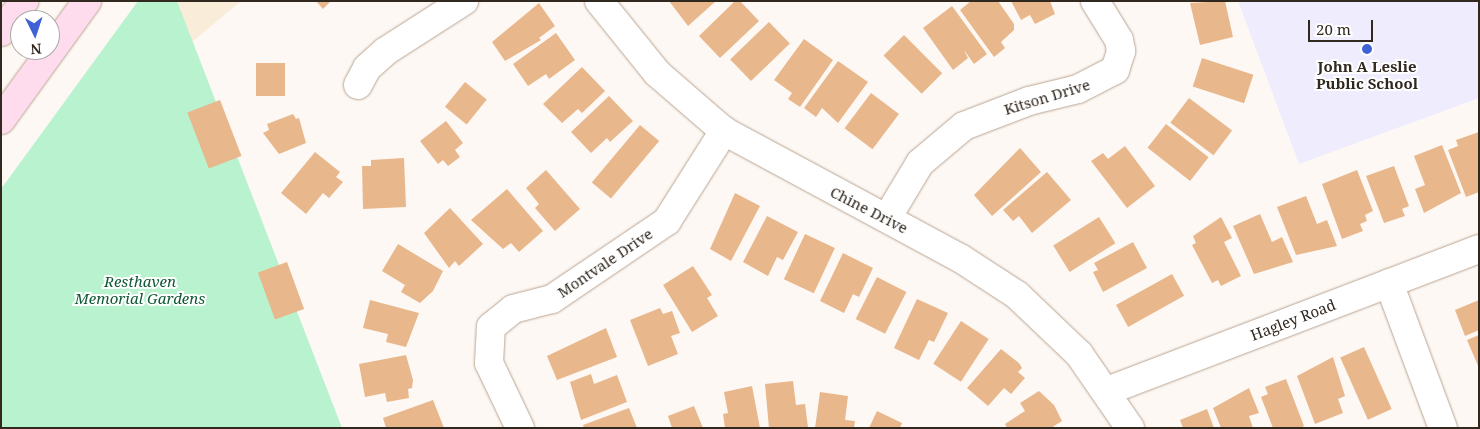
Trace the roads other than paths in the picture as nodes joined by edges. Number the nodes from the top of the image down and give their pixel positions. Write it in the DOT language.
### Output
graph roads {
  1 [pos="24,1"];
  2 [pos="87,1"];
  3 [pos="464,1"];
  4 [pos="599,1"];
  5 [pos="1095,1"];
  6 [pos="1,32"];
  7 [pos="358,85"];
  8 [pos="1,120"];
  9 [pos="724,131"];
  10 [pos="887,218"];
  11 [pos="1479,249"];
  12 [pos="1389,283"];
  13 [pos="1107,391"];
  14 [pos="520,428"];
  15 [pos="1130,428"];
  16 [pos="1443,428"];
  1 -- 6 [label="main road"];
  2 -- 8 [label="main road"];
  3 -- 7 [label="street"];
  4 -- 9 [label="street, Chine Drive"];
  5 -- 10 [label="street, Kitson Drive"];
  9 -- 10 [label="street, Chine Drive"];
  9 -- 14 [label="street, Montvale Drive"];
  10 -- 13 [label="street, Chine Drive"];
  11 -- 12 [label="street, Hagley Road"];
  12 -- 13 [label="street, Hagley Road"];
  12 -- 16 [label="street"];
  13 -- 15 [label="street, Chine Drive"];
}
